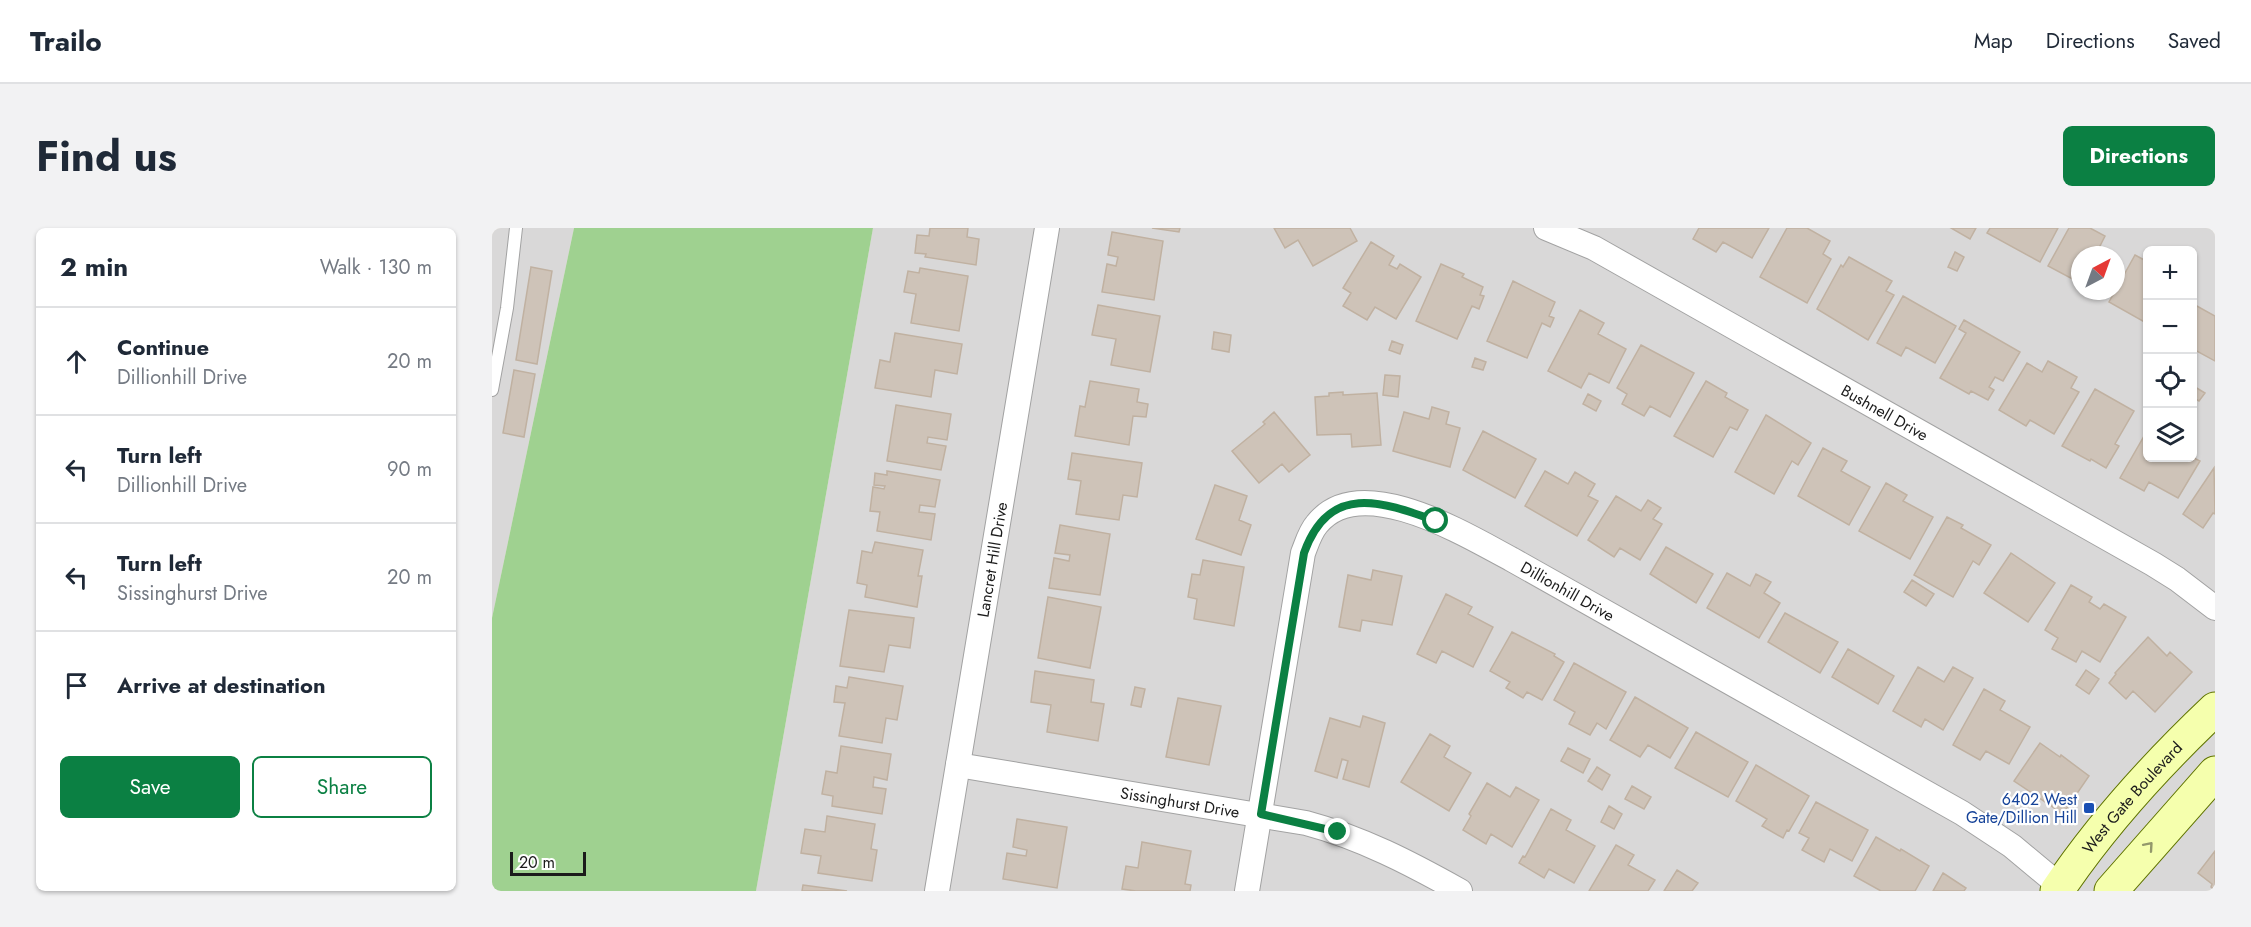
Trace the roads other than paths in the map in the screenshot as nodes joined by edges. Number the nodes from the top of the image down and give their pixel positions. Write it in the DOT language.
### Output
graph roads {
  1 [pos="516,228"];
  2 [pos="1047,228"];
  3 [pos="1546,228"];
  4 [pos="492,390"];
  5 [pos="2215,608"];
  6 [pos="2215,709"];
  7 [pos="958,765"];
  8 [pos="2215,773"];
  9 [pos="1261,814"];
  10 [pos="2058,889"];
  11 [pos="937,891"];
  12 [pos="1247,891"];
  13 [pos="1460,891"];
  14 [pos="2112,891"];
  1 -- 4 [label="lane"];
  2 -- 7 [label="street, Lancret Hill Drive"];
  3 -- 5 [label="street, Bushnell Drive"];
  6 -- 10 [label="main road, West Gate Boulevard"];
  7 -- 9 [label="street, Sissinghurst Drive"];
  7 -- 11 [label="street, Lancret Hill Drive"];
  14 -- 8 [label="main road, one-way"];
  9 -- 10 [label="street, Dillionhill Drive"];
  9 -- 12 [label="street, Dillionhill Drive"];
  9 -- 13 [label="street, Sissinghurst Drive"];
}
